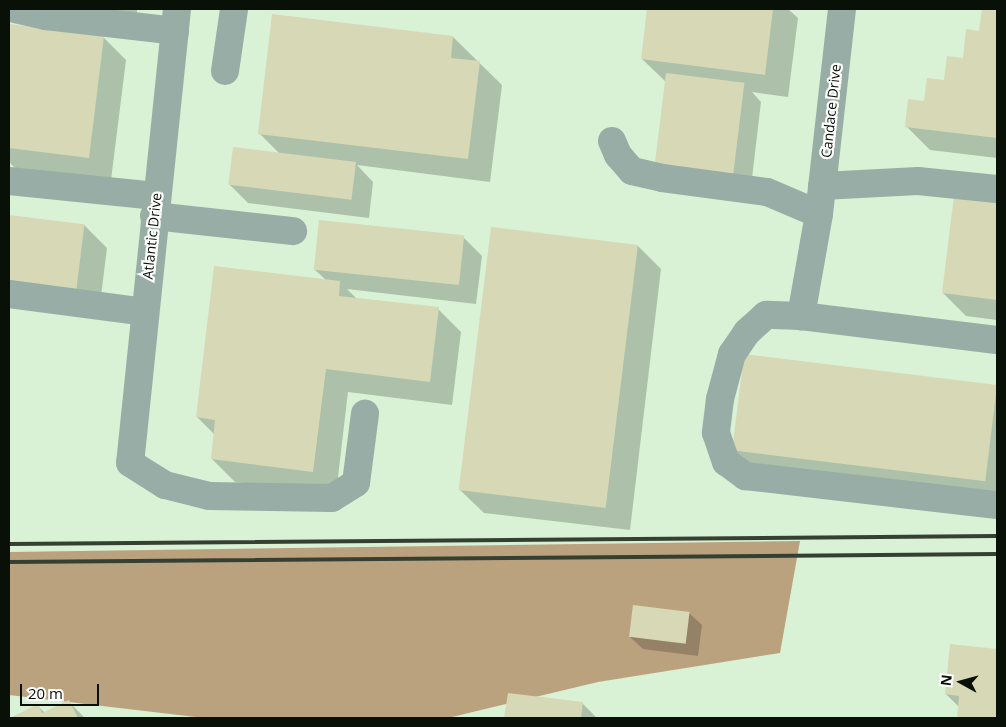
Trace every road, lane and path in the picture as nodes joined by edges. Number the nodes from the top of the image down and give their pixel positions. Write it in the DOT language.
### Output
graph roads {
  1 [pos="15,9"];
  2 [pos="234,9"];
  3 [pos="842,9"];
  4 [pos="176,20"];
  5 [pos="225,71"];
  6 [pos="612,140"];
  7 [pos="9,182"];
  8 [pos="822,186"];
  9 [pos="997,189"];
  10 [pos="155,206"];
  11 [pos="819,214"];
  12 [pos="293,231"];
  13 [pos="9,294"];
  14 [pos="145,312"];
  15 [pos="801,316"];
  16 [pos="997,340"];
  17 [pos="365,414"];
  18 [pos="997,505"];
  1 -- 4 [label="street"];
  2 -- 5 [label="street"];
  3 -- 8 [label="street, Candace Drive"];
  4 -- 10 [label="street, Atlantic Drive"];
  6 -- 11 [label="street"];
  7 -- 10 [label="street"];
  8 -- 9 [label="street"];
  8 -- 11 [label="street, Candace Drive"];
  10 -- 12 [label="street"];
  10 -- 14 [label="street, Atlantic Drive"];
  11 -- 15 [label="street, Candace Drive"];
  13 -- 14 [label="street"];
  14 -- 17 [label="street, Atlantic Drive"];
  15 -- 16 [label="street"];
  15 -- 18 [label="street"];
}
